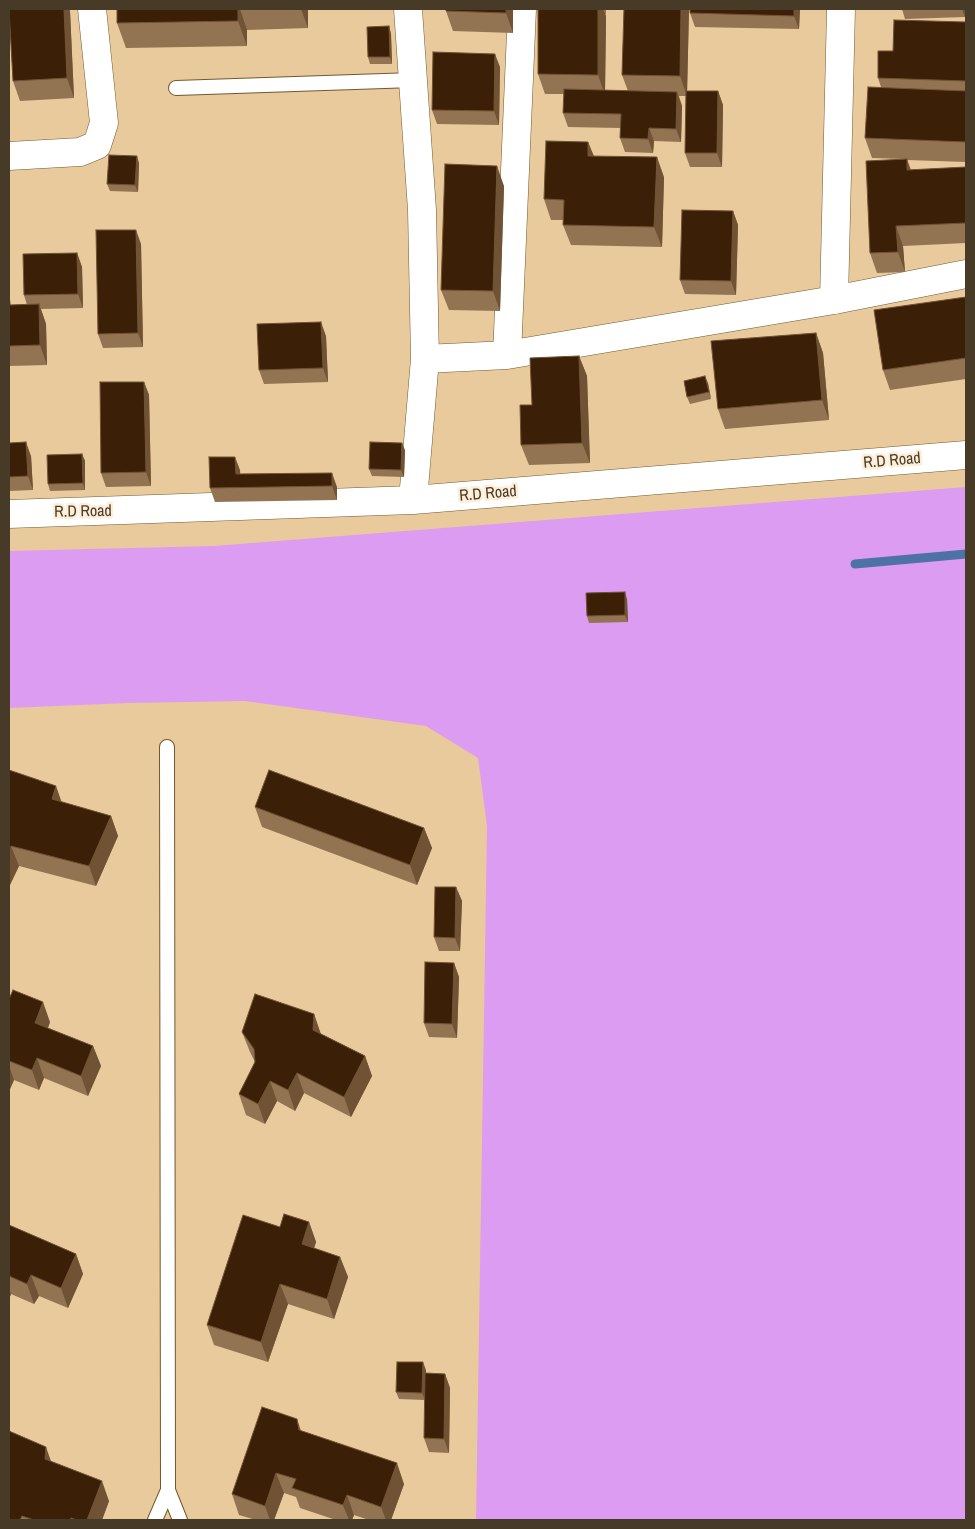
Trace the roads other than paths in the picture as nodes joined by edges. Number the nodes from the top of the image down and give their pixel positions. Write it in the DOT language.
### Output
graph roads {
  1 [pos="92,9"];
  2 [pos="408,9"];
  3 [pos="522,9"];
  4 [pos="841,9"];
  5 [pos="414,80"];
  6 [pos="176,88"];
  7 [pos="9,156"];
  8 [pos="966,274"];
  9 [pos="834,300"];
  10 [pos="507,355"];
  11 [pos="425,359"];
  12 [pos="966,456"];
  13 [pos="413,500"];
  14 [pos="9,514"];
  15 [pos="167,747"];
  16 [pos="168,1490"];
  17 [pos="154,1520"];
  18 [pos="180,1520"];
  1 -- 7 [label="street"];
  2 -- 5 [label="street"];
  3 -- 10 [label="street"];
  4 -- 9 [label="street"];
  5 -- 6 [label="lane"];
  5 -- 11 [label="street"];
  8 -- 9 [label="street"];
  9 -- 10 [label="street"];
  10 -- 11 [label="street"];
  11 -- 13 [label="street"];
  12 -- 13 [label="street, R.D Road"];
  13 -- 14 [label="street, R.D Road"];
  15 -- 16 [label="lane"];
  16 -- 17 [label="lane"];
  16 -- 18 [label="lane"];
}
